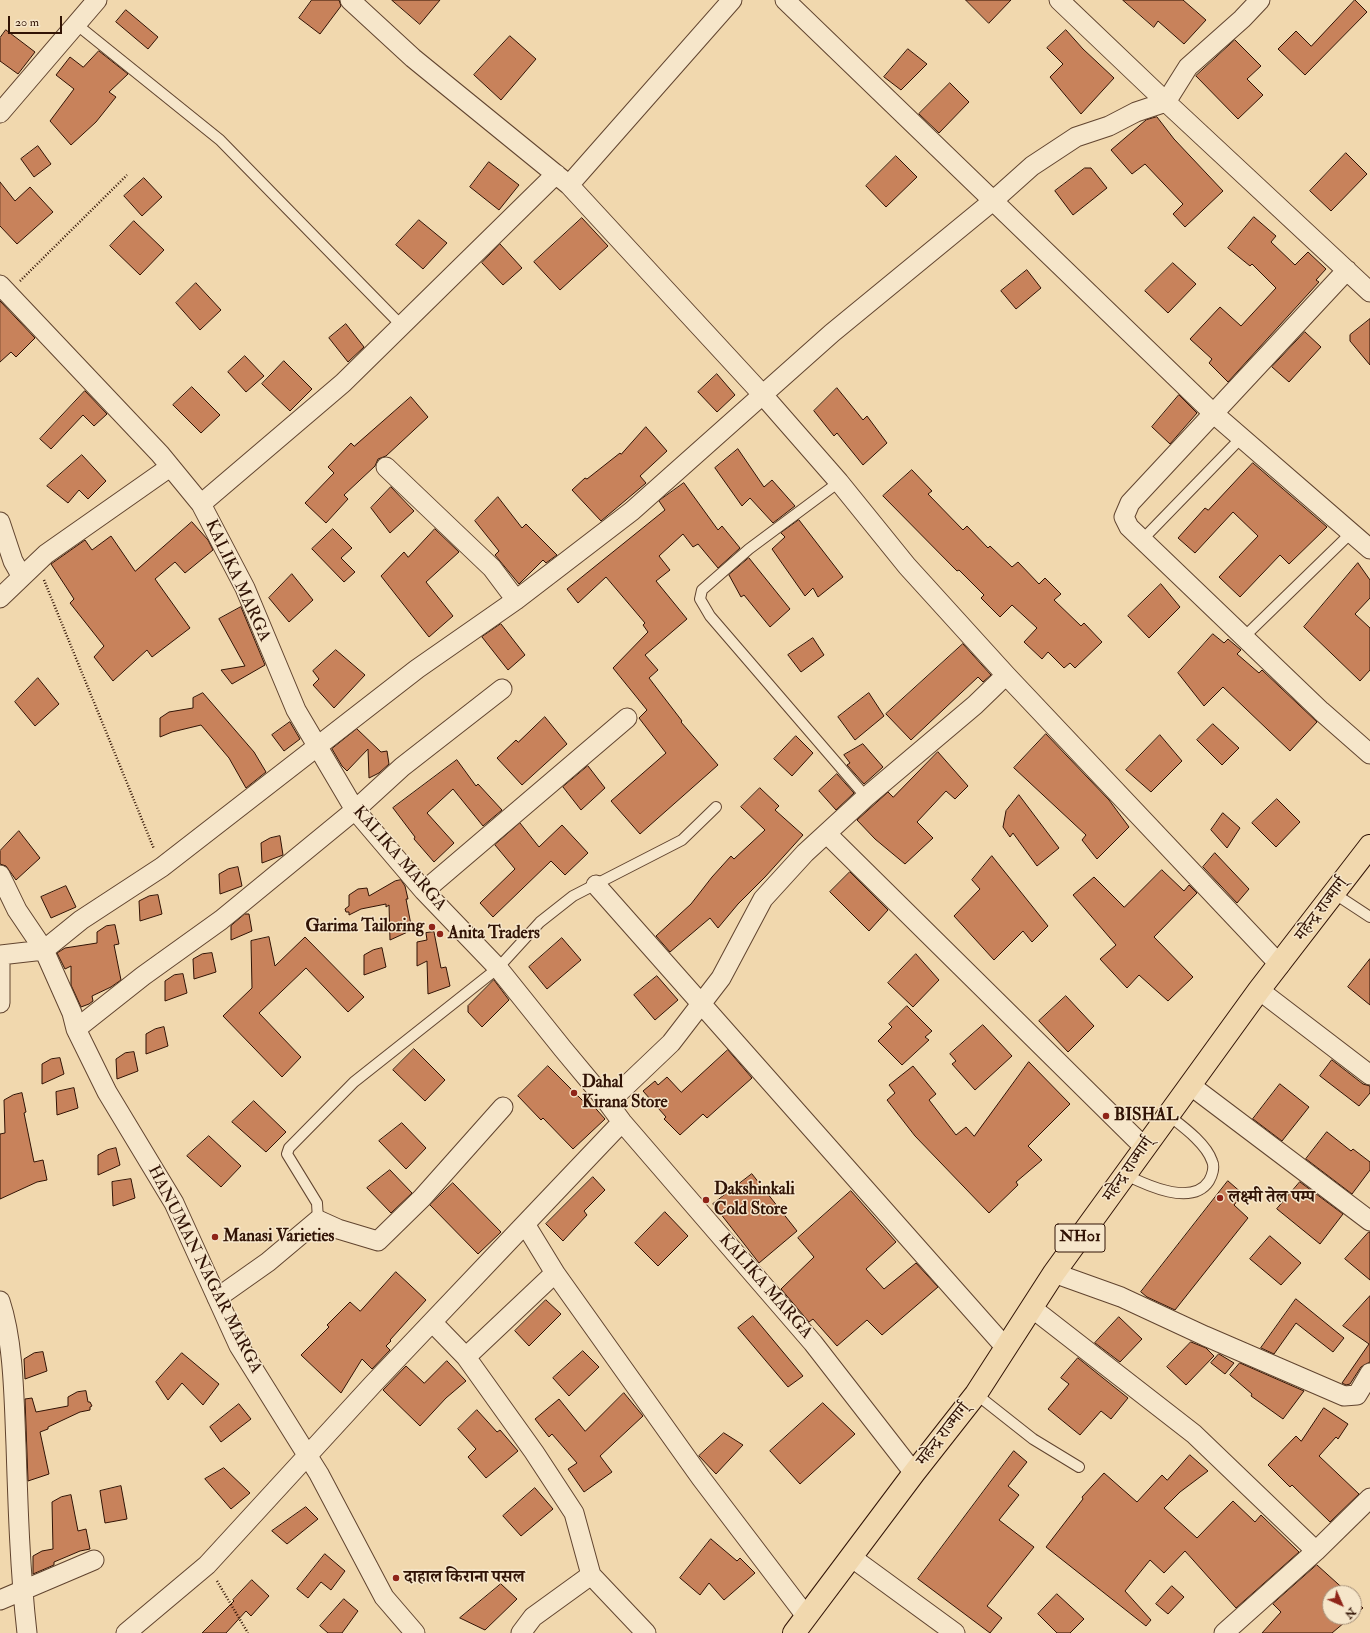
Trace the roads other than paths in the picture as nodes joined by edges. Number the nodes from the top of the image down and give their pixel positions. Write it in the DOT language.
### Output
graph roads {
  1 [pos="97,0"];
  2 [pos="350,0"];
  3 [pos="732,0"];
  4 [pos="785,0"];
  5 [pos="1059,0"];
  6 [pos="1260,0"];
  7 [pos="76,24"];
  8 [pos="1166,102"];
  9 [pos="0,113"];
  10 [pos="562,180"];
  11 [pos="994,200"];
  12 [pos="1347,270"];
  13 [pos="4,289"];
  14 [pos="1370,292"];
  15 [pos="401,325"];
  16 [pos="762,394"];
  17 [pos="1213,413"];
  18 [pos="1242,437"];
  19 [pos="170,466"];
  20 [pos="386,467"];
  21 [pos="839,482"];
  22 [pos="200,504"];
  23 [pos="0,522"];
  24 [pos="1351,533"];
  25 [pos="1142,540"];
  26 [pos="1370,549"];
  27 [pos="22,577"];
  28 [pos="0,598"];
  29 [pos="516,600"];
  30 [pos="1244,637"];
  31 [pos="1006,675"];
  32 [pos="502,689"];
  33 [pos="627,718"];
  34 [pos="317,747"];
  35 [pos="1370,754"];
  36 [pos="866,797"];
  37 [pos="716,807"];
  38 [pos="355,810"];
  39 [pos="827,834"];
  40 [pos="1370,846"];
  41 [pos="0,875"];
  42 [pos="596,885"];
  43 [pos="424,891"];
  44 [pos="1335,894"];
  45 [pos="1370,917"];
  46 [pos="44,950"];
  47 [pos="1280,965"];
  48 [pos="498,968"];
  49 [pos="1259,990"];
  50 [pos="0,1003"];
  51 [pos="701,1004"];
  52 [pos="76,1029"];
  53 [pos="1370,1075"];
  54 [pos="1190,1085"];
  55 [pos="608,1103"];
  56 [pos="503,1107"];
  57 [pos="1168,1115"];
  58 [pos="622,1122"];
  59 [pos="1145,1148"];
  60 [pos="1126,1175"];
  61 [pos="318,1220"];
  62 [pos="1370,1221"];
  63 [pos="525,1224"];
  64 [pos="555,1272"];
  65 [pos="1054,1273"];
  66 [pos="217,1298"];
  67 [pos="0,1301"];
  68 [pos="1032,1308"];
  69 [pos="433,1323"];
  70 [pos="1006,1348"];
  71 [pos="466,1357"];
  72 [pos="1370,1373"];
  73 [pos="976,1394"];
  74 [pos="308,1456"];
  75 [pos="1079,1467"];
  76 [pos="914,1474"];
  77 [pos="1370,1498"];
  78 [pos="1316,1551"];
  79 [pos="851,1558"];
  80 [pos="94,1560"];
  81 [pos="591,1575"];
  82 [pos="22,1592"];
  83 [pos="0,1600"];
  84 [pos="800,1625"];
  85 [pos="412,1632"];
  86 [pos="27,1633"];
  87 [pos="126,1633"];
  88 [pos="521,1633"];
  89 [pos="646,1633"];
  90 [pos="955,1633"];
  91 [pos="1224,1633"];
  1 -- 7 [label="street"];
  2 -- 10 [label="street"];
  3 -- 10 [label="street"];
  4 -- 11 [label="street"];
  5 -- 8 [label="street"];
  6 -- 8 [label="street"];
  7 -- 9 [label="street"];
  7 -- 15 [label="lane"];
  8 -- 11 [label="street"];
  8 -- 12 [label="street"];
  10 -- 15 [label="street"];
  10 -- 16 [label="street"];
  11 -- 16 [label="street"];
  11 -- 17 [label="street"];
  12 -- 14 [label="street"];
  12 -- 17 [label="street"];
  13 -- 19 [label="street, KALIKA MARGA"];
  15 -- 22 [label="street"];
  16 -- 21 [label="street"];
  16 -- 29 [label="street"];
  17 -- 18 [label="street"];
  17 -- 25 [label="street"];
  18 -- 24 [label="street"];
  18 -- 25 [label="lane"];
  19 -- 22 [label="street, KALIKA MARGA"];
  19 -- 27 [label="street"];
  20 -- 29 [label="street"];
  21 -- 31 [label="street"];
  21 -- 36 [label="lane"];
  22 -- 34 [label="street, KALIKA MARGA"];
  23 -- 27 [label="street"];
  24 -- 26 [label="street"];
  24 -- 30 [label="lane"];
  25 -- 30 [label="street"];
  27 -- 28 [label="street"];
  29 -- 34 [label="street"];
  30 -- 35 [label="street"];
  31 -- 36 [label="street"];
  31 -- 47 [label="street"];
  32 -- 38 [label="street"];
  33 -- 43 [label="street"];
  34 -- 38 [label="street, KALIKA MARGA"];
  34 -- 46 [label="street"];
  36 -- 39 [label="street"];
  37 -- 42 [label="lane"];
  38 -- 43 [label="street, KALIKA MARGA"];
  38 -- 52 [label="street"];
  39 -- 51 [label="street"];
  39 -- 59 [label="street"];
  40 -- 44 [label="highway, महेन्द्र राज्मार्ग् / NH01"];
  41 -- 46 [label="street, HANUMAN NAGAR MARGA"];
  42 -- 48 [label="lane"];
  42 -- 51 [label="street"];
  43 -- 48 [label="street, KALIKA MARGA"];
  44 -- 45 [label="lane"];
  44 -- 47 [label="highway, महेन्द्र राज्मार्ग् / NH01"];
  46 -- 50 [label="street"];
  46 -- 52 [label="street, HANUMAN NAGAR MARGA"];
  47 -- 49 [label="highway, महेन्द्र राज्मार्ग् / NH01"];
  48 -- 55 [label="street, KALIKA MARGA"];
  48 -- 61 [label="lane"];
  49 -- 53 [label="street"];
  49 -- 54 [label="highway, महेन्द्र राज्मार्ग् / NH01"];
  51 -- 55 [label="street"];
  51 -- 70 [label="street"];
  52 -- 66 [label="street, HANUMAN NAGAR MARGA"];
  54 -- 57 [label="highway, महेन्द्र राज्मार्ग् / NH01"];
  54 -- 62 [label="street"];
  55 -- 58 [label="street, KALIKA MARGA"];
  56 -- 61 [label="street"];
  57 -- 59 [label="highway, महेन्द्र राज्मार्ग् / NH01"];
  57 -- 60 [label="lane"];
  58 -- 63 [label="street"];
  58 -- 76 [label="street, KALIKA MARGA"];
  59 -- 60 [label="highway, महेन्द्र राज्मार्ग् / NH01"];
  60 -- 65 [label="highway, महेन्द्र राज्मार्ग् / NH01"];
  61 -- 66 [label="street"];
  63 -- 64 [label="street"];
  63 -- 69 [label="street"];
  64 -- 71 [label="street"];
  64 -- 84 [label="street"];
  65 -- 68 [label="highway, महेन्द्र राज्मार्ग् / NH01"];
  65 -- 72 [label="street"];
  66 -- 74 [label="street, HANUMAN NAGAR MARGA"];
  67 -- 82 [label="street"];
  68 -- 70 [label="highway, महेन्द्र राज्मार्ग् / NH01"];
  68 -- 78 [label="street"];
  69 -- 71 [label="street"];
  69 -- 74 [label="street"];
  70 -- 73 [label="highway, महेन्द्र राज्मार्ग् / NH01"];
  71 -- 81 [label="street"];
  73 -- 75 [label="lane"];
  73 -- 76 [label="highway, महेन्द्र राज्मार्ग् / NH01"];
  74 -- 85 [label="street, HANUMAN NAGAR MARGA"];
  74 -- 87 [label="street"];
  76 -- 79 [label="highway, महेन्द्र राज्मार्ग् / NH01"];
  77 -- 78 [label="street"];
  78 -- 91 [label="street"];
  79 -- 84 [label="highway, महेन्द्र राज्मार्ग् / NH01"];
  79 -- 90 [label="street"];
  80 -- 82 [label="street"];
  81 -- 88 [label="street"];
  81 -- 89 [label="street"];
  82 -- 83 [label="street"];
  82 -- 86 [label="street"];
}
